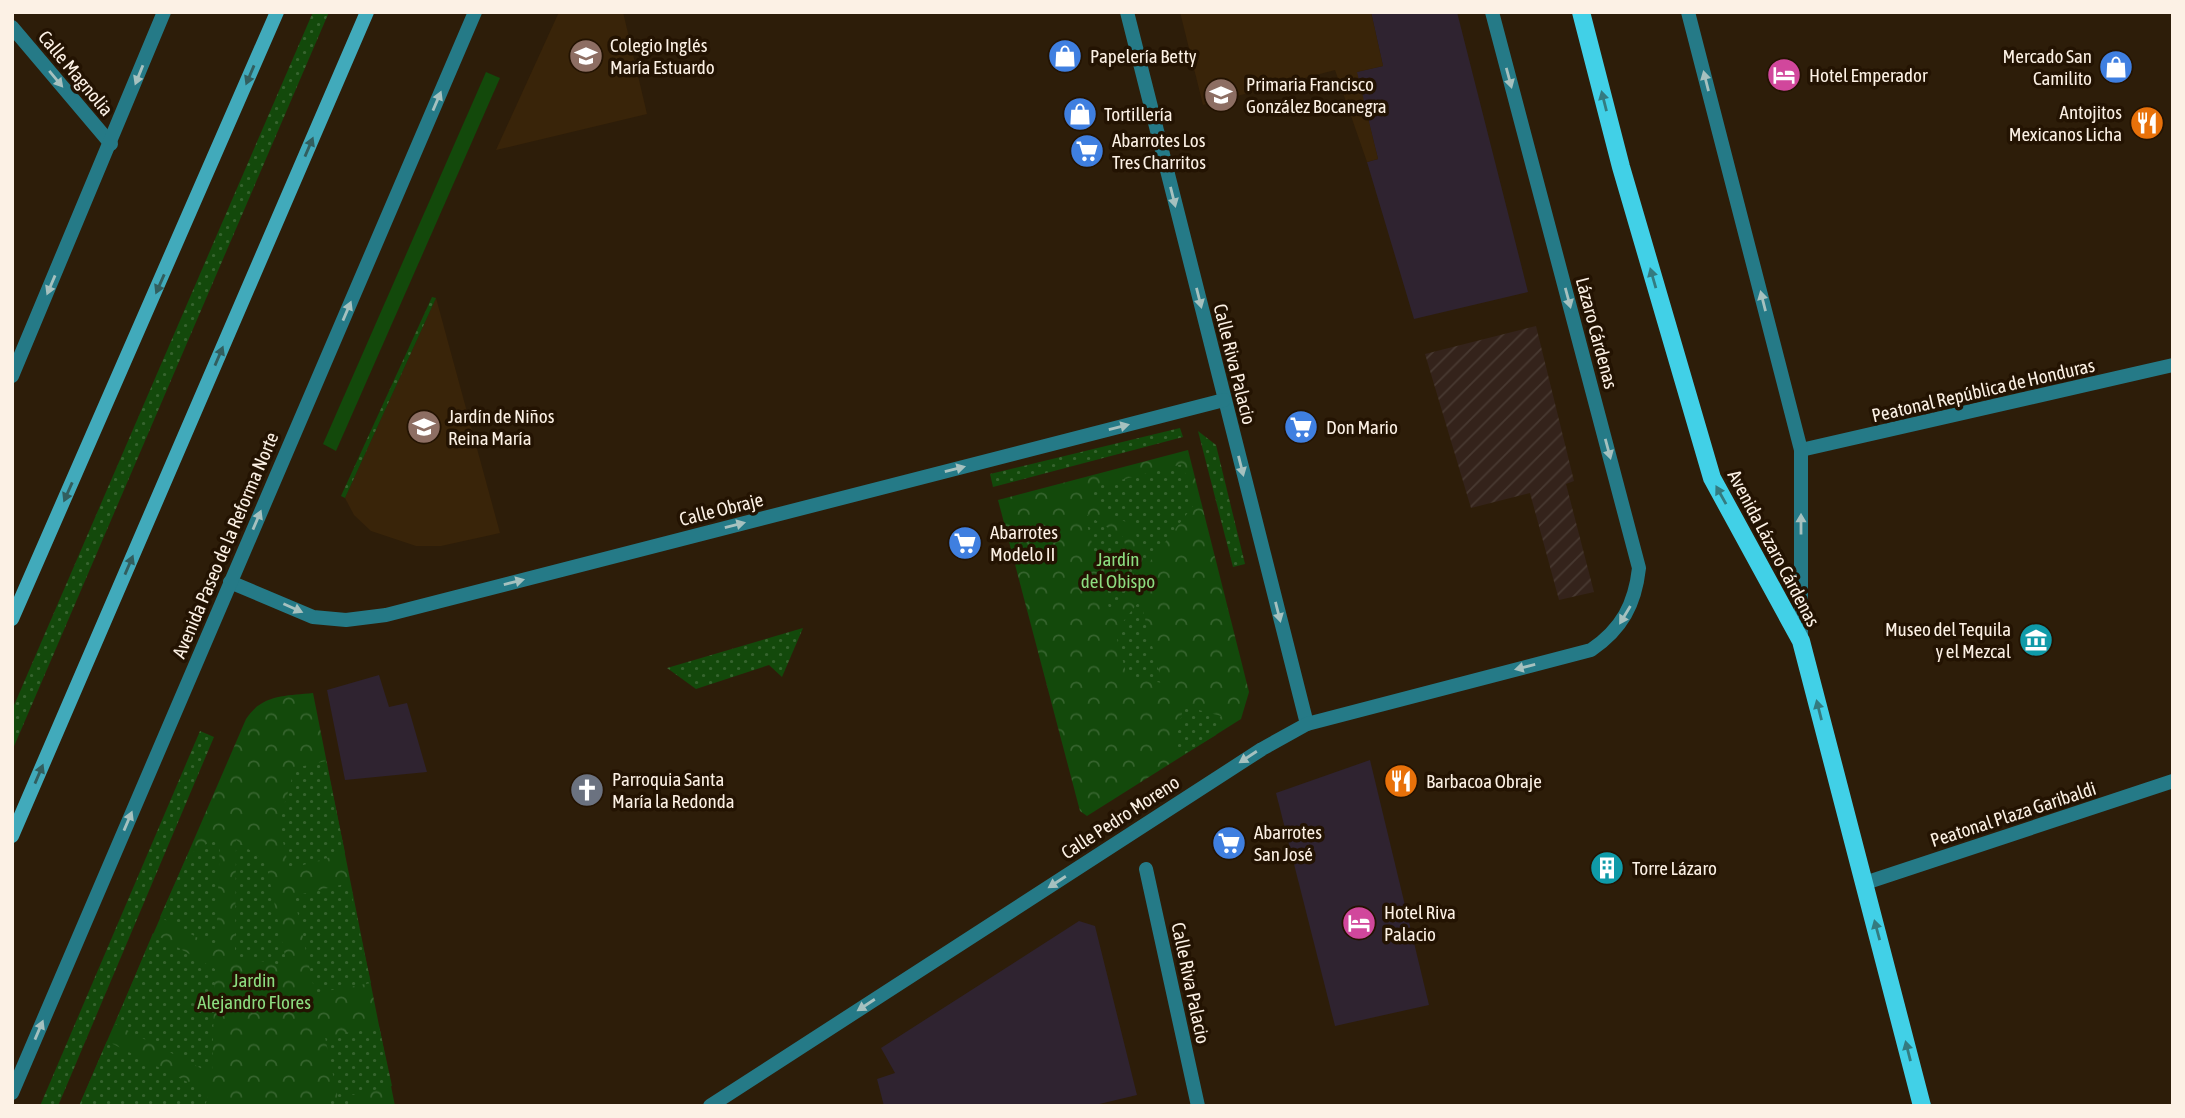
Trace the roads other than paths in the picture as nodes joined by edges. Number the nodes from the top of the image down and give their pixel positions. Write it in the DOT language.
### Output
graph roads {
  1 [pos="164,12"];
  2 [pos="277,12"];
  3 [pos="367,12"];
  4 [pos="475,12"];
  5 [pos="1127,12"];
  6 [pos="1492,12"];
  7 [pos="1581,12"];
  8 [pos="1688,12"];
  9 [pos="12,27"];
  10 [pos="111,144"];
  11 [pos="2173,365"];
  12 [pos="12,376"];
  13 [pos="1224,400"];
  14 [pos="1801,450"];
  15 [pos="230,582"];
  16 [pos="12,619"];
  17 [pos="1801,641"];
  18 [pos="1591,650"];
  19 [pos="1307,724"];
  20 [pos="2173,781"];
  21 [pos="12,836"];
  22 [pos="1146,869"];
  23 [pos="1864,883"];
  24 [pos="12,1093"];
  25 [pos="710,1106"];
  26 [pos="1198,1106"];
  27 [pos="1922,1106"];
  1 -- 10 [label="street, one-way"];
  2 -- 16 [label="main road, one-way"];
  21 -- 3 [label="main road, one-way"];
  15 -- 4 [label="street, Avenida Paseo de la Reforma Norte, one-way"];
  5 -- 13 [label="street, Calle Riva Palacio, one-way"];
  6 -- 18 [label="street, Lázaro Cárdenas, one-way"];
  17 -- 7 [label="main road, Avenida Lázaro Cárdenas, one-way"];
  14 -- 8 [label="street, one-way"];
  9 -- 10 [label="street, Calle Magnolia, one-way"];
  10 -- 12 [label="street, one-way"];
  11 -- 14 [label="street, Peatonal República de Honduras"];
  15 -- 13 [label="street, Calle Obraje, one-way"];
  13 -- 19 [label="street, Calle Riva Palacio, one-way"];
  17 -- 14 [label="street, one-way"];
  24 -- 15 [label="street, Avenida Paseo de la Reforma Norte, one-way"];
  23 -- 17 [label="main road, Avenida Lázaro Cárdenas, one-way"];
  18 -- 19 [label="street, Calle Pedro Moreno, one-way"];
  19 -- 25 [label="street, Calle Pedro Moreno, one-way"];
  20 -- 23 [label="street, Peatonal Plaza Garibaldi"];
  22 -- 26 [label="street, Calle Riva Palacio"];
  27 -- 23 [label="main road, Avenida Lázaro Cárdenas, one-way"];
}
